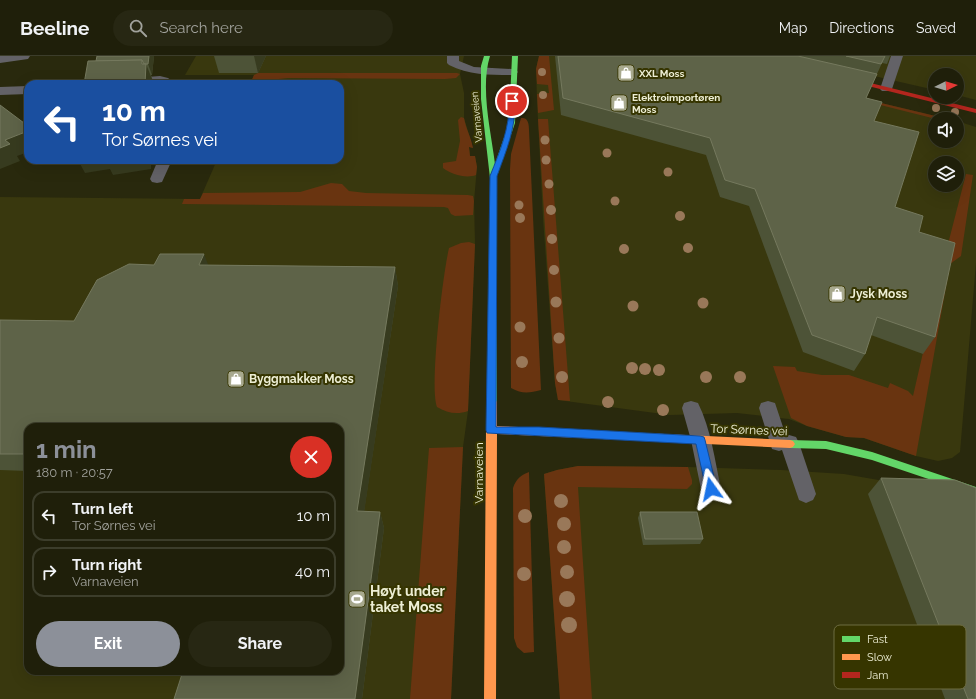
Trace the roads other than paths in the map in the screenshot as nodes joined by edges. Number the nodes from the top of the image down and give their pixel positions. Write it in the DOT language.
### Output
graph roads {
  1 [pos="23,56"];
  2 [pos="453,56"];
  3 [pos="487,56"];
  4 [pos="515,56"];
  5 [pos="897,56"];
  6 [pos="0,59"];
  7 [pos="484,71"];
  8 [pos="512,72"];
  9 [pos="833,76"];
  10 [pos="147,80"];
  11 [pos="164,80"];
  12 [pos="886,89"];
  13 [pos="24,90"];
  14 [pos="0,91"];
  15 [pos="976,111"];
  16 [pos="164,164"];
  17 [pos="494,176"];
  18 [pos="157,179"];
  19 [pos="691,408"];
  20 [pos="768,408"];
  21 [pos="491,430"];
  22 [pos="700,440"];
  23 [pos="784,443"];
  24 [pos="711,489"];
  25 [pos="976,491"];
  26 [pos="806,494"];
  27 [pos="490,699"];
  1 -- 6 [label="street"];
  2 -- 7 [label="lane"];
  3 -- 7 [label="street, Varnaveien"];
  4 -- 8 [label="street, Varnaveien"];
  5 -- 12 [label="lane"];
  7 -- 8 [label="lane"];
  7 -- 17 [label="street, Varnaveien"];
  8 -- 17 [label="street, Varnaveien"];
  9 -- 12 [label="street"];
  10 -- 11 [label="lane"];
  12 -- 15 [label="street"];
  13 -- 14 [label="lane"];
  16 -- 18 [label="lane"];
  17 -- 21 [label="street, Varnaveien"];
  19 -- 22 [label="lane"];
  20 -- 23 [label="lane"];
  21 -- 22 [label="street, Tor Sørnes vei"];
  21 -- 27 [label="street, Varnaveien"];
  22 -- 23 [label="street, Tor Sørnes vei"];
  22 -- 24 [label="lane"];
  23 -- 25 [label="street, Tor Sørnes vei"];
  23 -- 26 [label="lane"];
}
